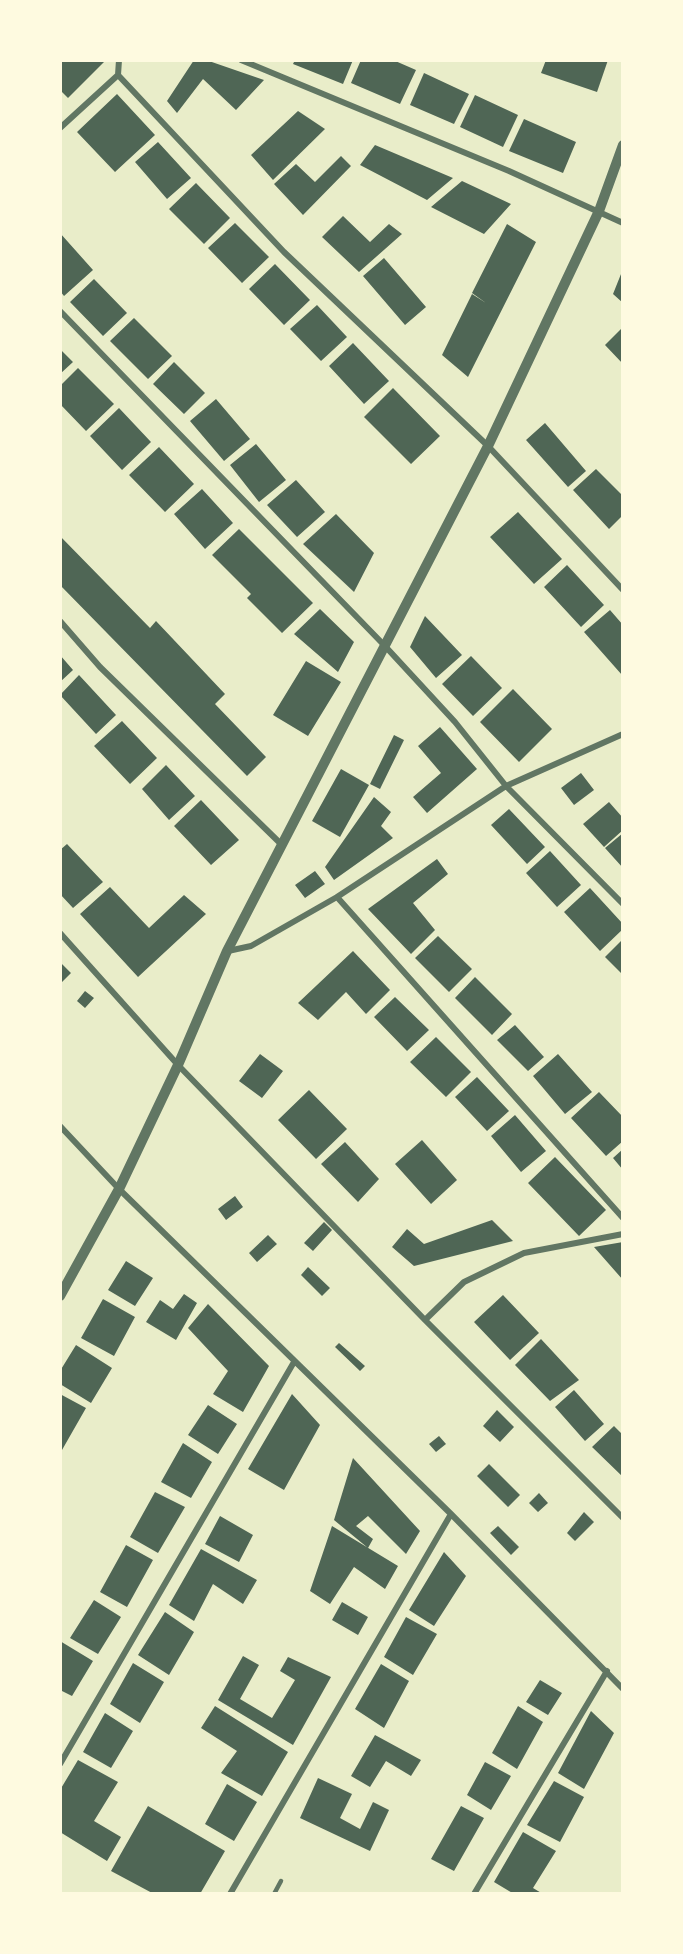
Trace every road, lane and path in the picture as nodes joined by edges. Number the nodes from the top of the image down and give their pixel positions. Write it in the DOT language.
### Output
graph roads {
  1 [pos="119,60"];
  2 [pos="241,60"];
  3 [pos="118,75"];
  4 [pos="60,128"];
  5 [pos="623,145"];
  6 [pos="599,211"];
  7 [pos="623,223"];
  8 [pos="60,311"];
  9 [pos="488,446"];
  10 [pos="623,590"];
  11 [pos="60,621"];
  12 [pos="384,645"];
  13 [pos="623,734"];
  14 [pos="506,786"];
  15 [pos="281,844"];
  16 [pos="337,897"];
  17 [pos="623,904"];
  18 [pos="60,933"];
  19 [pos="227,951"];
  20 [pos="178,1065"];
  21 [pos="60,1126"];
  22 [pos="119,1189"];
  23 [pos="623,1218"];
  24 [pos="623,1234"];
  25 [pos="60,1296"];
  26 [pos="425,1320"];
  27 [pos="294,1362"];
  28 [pos="451,1514"];
  29 [pos="623,1518"];
  30 [pos="607,1671"];
  31 [pos="623,1689"];
  32 [pos="60,1764"];
  33 [pos="281,1881"];
  34 [pos="230,1894"];
  35 [pos="274,1894"];
  36 [pos="474,1894"];
  1 -- 3 [label="street"];
  2 -- 6 [label="street"];
  3 -- 4 [label="street"];
  3 -- 9 [label="street"];
  5 -- 6 [label="street"];
  6 -- 7 [label="street"];
  6 -- 9 [label="street"];
  8 -- 12 [label="street"];
  9 -- 10 [label="street"];
  9 -- 12 [label="street"];
  11 -- 15 [label="street"];
  12 -- 14 [label="street"];
  12 -- 15 [label="street"];
  13 -- 14 [label="street"];
  14 -- 16 [label="street"];
  14 -- 17 [label="street"];
  15 -- 19 [label="street"];
  16 -- 19 [label="street"];
  16 -- 23 [label="street"];
  18 -- 20 [label="street"];
  19 -- 20 [label="street"];
  20 -- 22 [label="street"];
  20 -- 26 [label="street"];
  21 -- 22 [label="street"];
  22 -- 25 [label="street"];
  22 -- 27 [label="street"];
  24 -- 26 [label="street"];
  26 -- 29 [label="street"];
  27 -- 28 [label="street"];
  27 -- 32 [label="street"];
  28 -- 30 [label="street"];
  28 -- 34 [label="street"];
  30 -- 31 [label="street"];
  30 -- 36 [label="street"];
  33 -- 35 [label="lane"];
}
